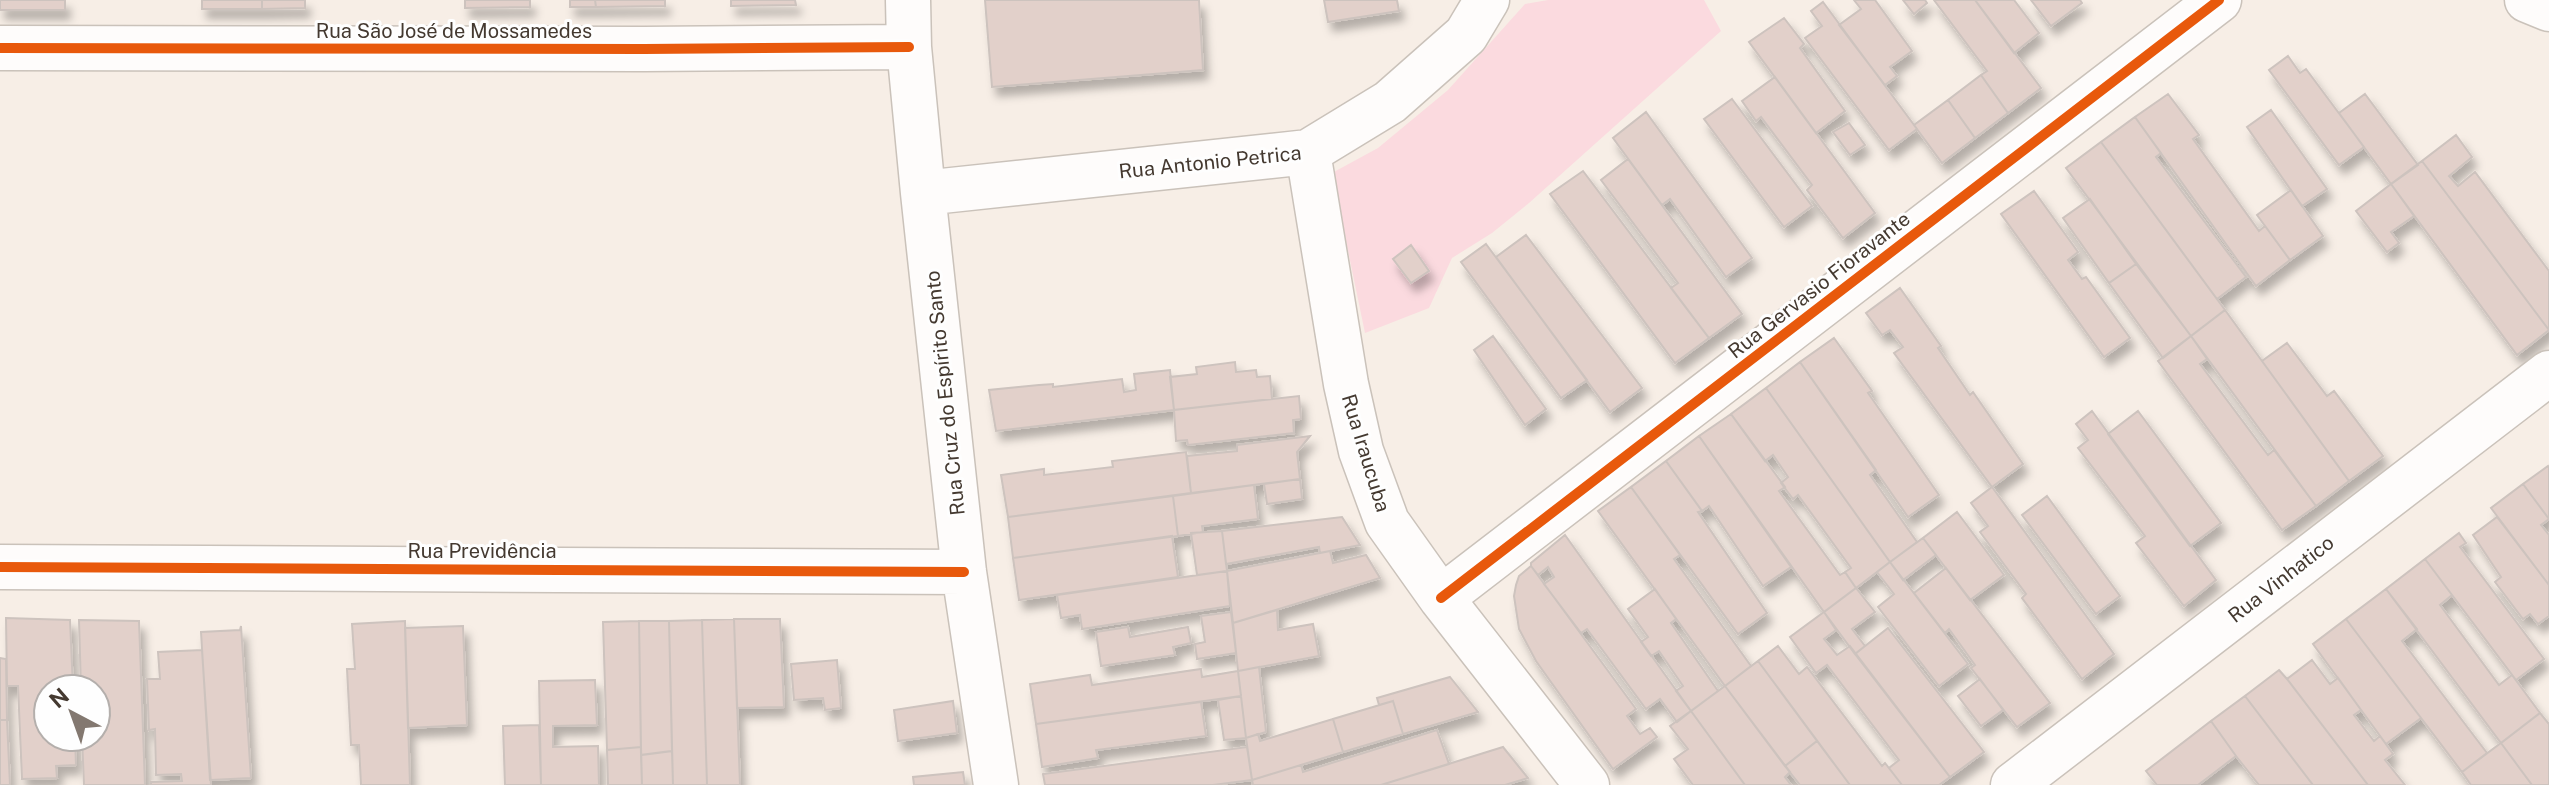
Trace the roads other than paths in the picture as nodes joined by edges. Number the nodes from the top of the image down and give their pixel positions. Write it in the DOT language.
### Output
graph roads {
  1 [pos="908,0"];
  2 [pos="1487,0"];
  3 [pos="2219,0"];
  4 [pos="2527,0"];
  5 [pos="2549,9"];
  6 [pos="909,47"];
  7 [pos="0,48"];
  8 [pos="1308,152"];
  9 [pos="923,193"];
  10 [pos="2549,373"];
  11 [pos="0,567"];
  12 [pos="964,572"];
  13 [pos="1441,598"];
  14 [pos="996,785"];
  15 [pos="1587,785"];
  16 [pos="2013,785"];
  1 -- 6 [label="street, Rua Cruz do Espírito Santo"];
  2 -- 8 [label="street, Rua Antonio Petrica"];
  3 -- 13 [label="street, Rua Gervasio Fioravante"];
  4 -- 5 [label="street"];
  6 -- 7 [label="street, Rua São José de Mossamedes"];
  6 -- 9 [label="street, Rua Cruz do Espírito Santo"];
  8 -- 9 [label="street, Rua Antonio Petrica"];
  8 -- 13 [label="street, Rua Iraucuba"];
  9 -- 12 [label="street, Rua Cruz do Espírito Santo"];
  10 -- 16 [label="street, Rua Vinhatico"];
  11 -- 12 [label="street, Rua Previdência"];
  12 -- 14 [label="street, Rua Cruz do Espírito Santo"];
  13 -- 15 [label="street, Rua Iraucuba"];
}
